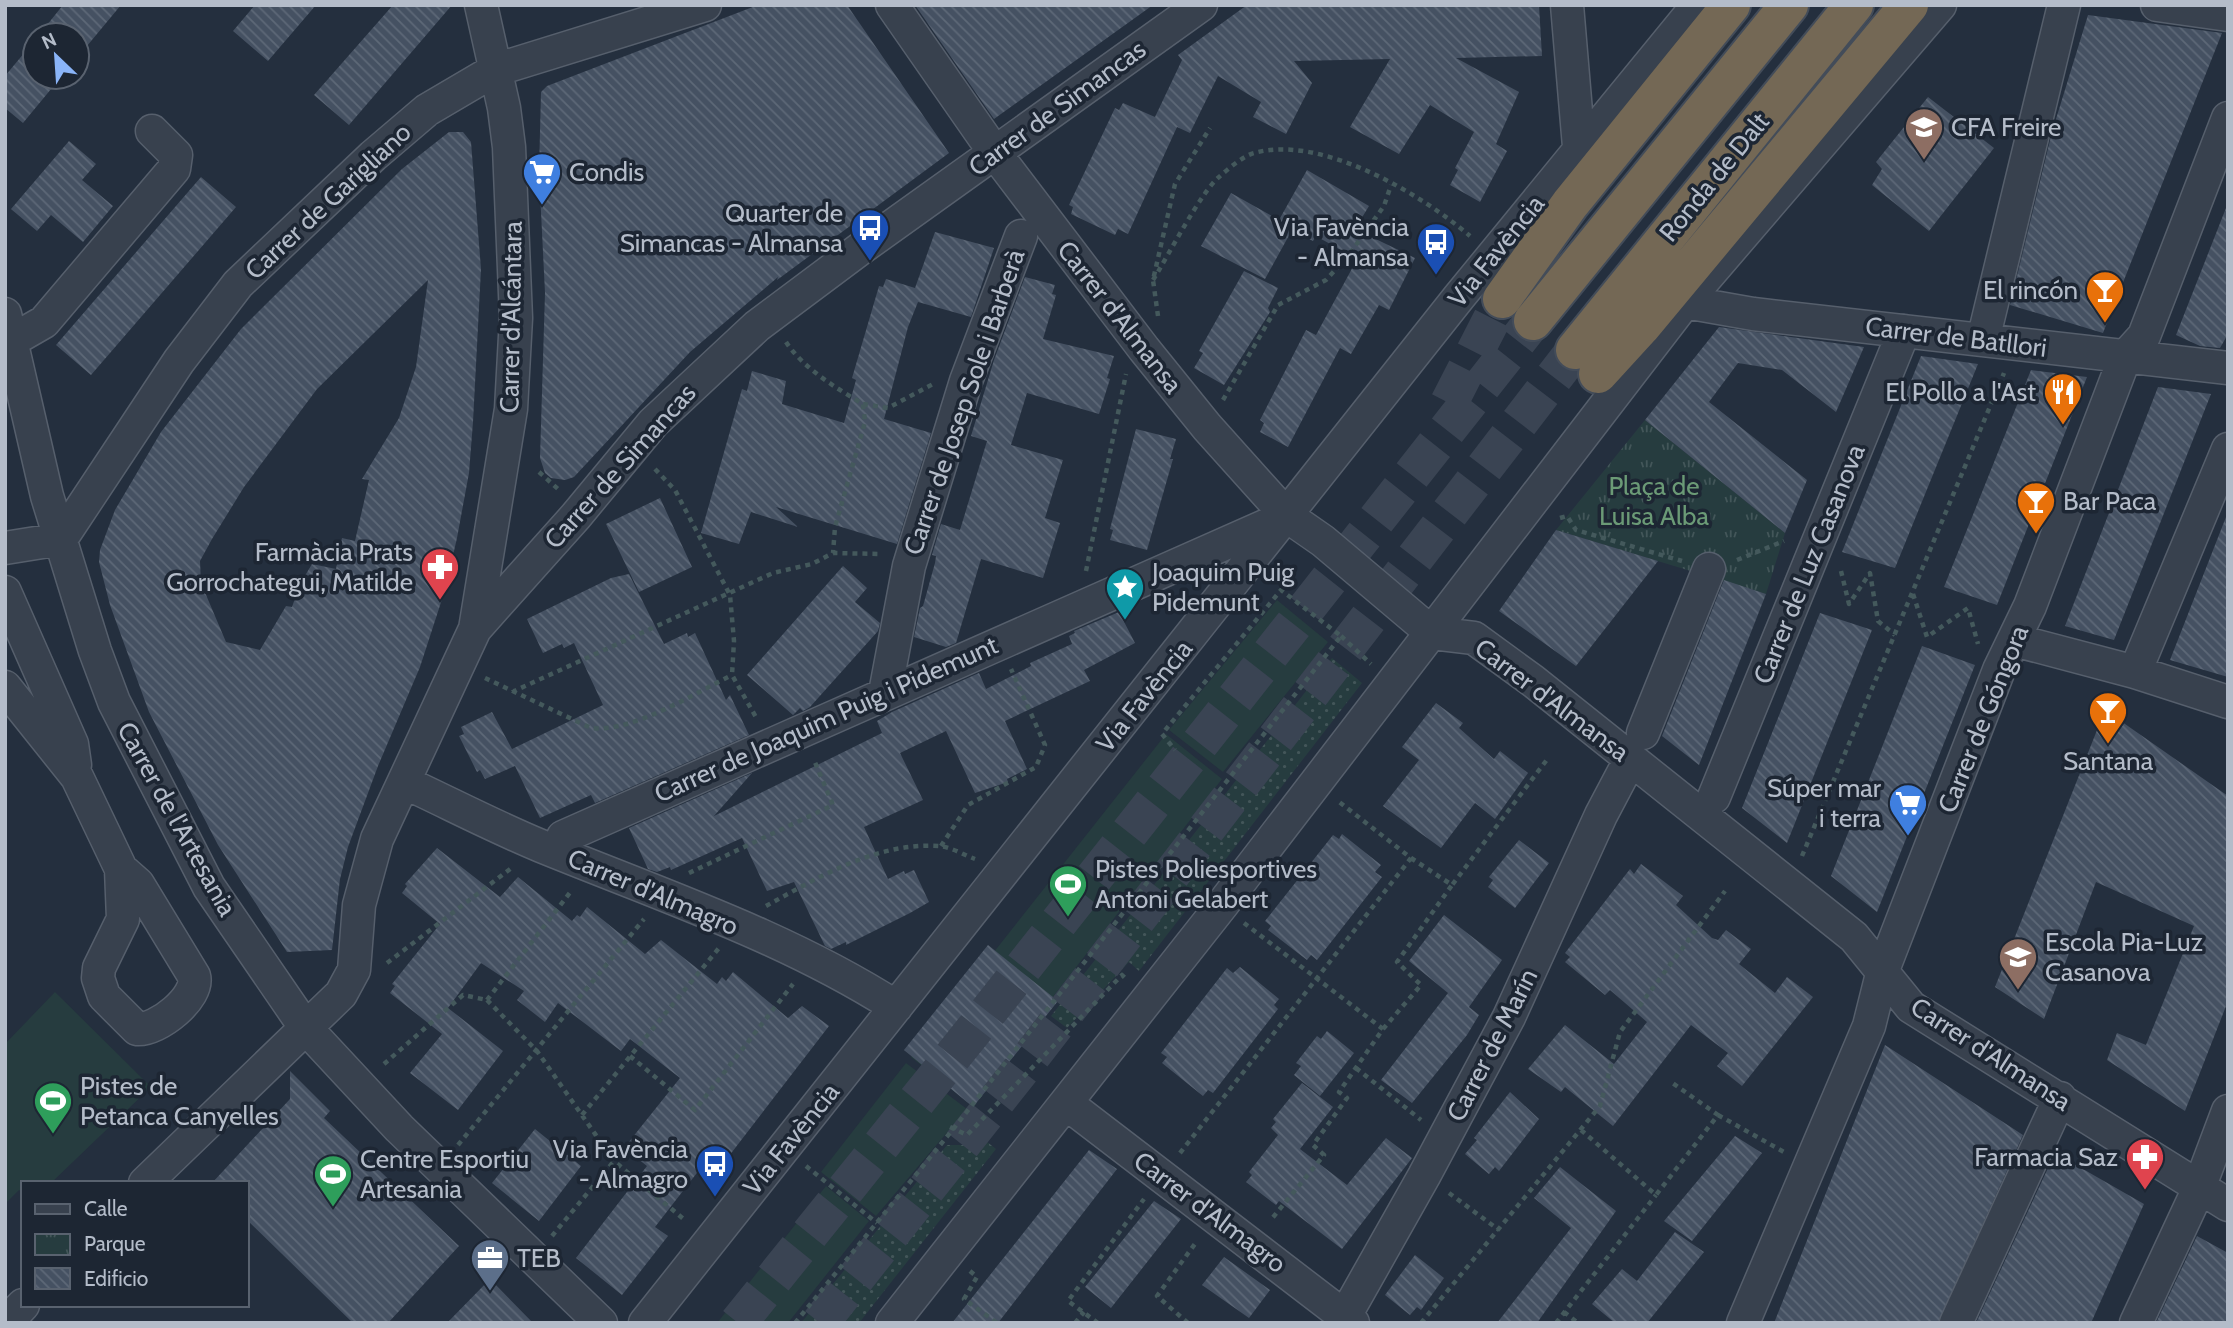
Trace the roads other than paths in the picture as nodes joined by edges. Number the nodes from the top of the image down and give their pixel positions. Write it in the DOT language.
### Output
graph roads {
  1 [pos="481,5"];
  2 [pos="705,5"];
  3 [pos="892,5"];
  4 [pos="1201,5"];
  5 [pos="1567,5"];
  6 [pos="1698,5"];
  7 [pos="1731,5"];
  8 [pos="1790,5"];
  9 [pos="1854,5"];
  10 [pos="1909,5"];
  11 [pos="1940,5"];
  12 [pos="2064,5"];
  13 [pos="2157,5"];
  14 [pos="2228,15"];
  15 [pos="495,71"];
  16 [pos="2228,118"];
  17 [pos="152,131"];
  18 [pos="1579,146"];
  19 [pos="995,153"];
  20 [pos="1021,236"];
  21 [pos="1502,299"];
  22 [pos="1685,302"];
  23 [pos="1533,321"];
  24 [pos="8,327"];
  25 [pos="1904,331"];
  26 [pos="1983,340"];
  27 [pos="2125,357"];
  28 [pos="2228,368"];
  29 [pos="2228,449"];
  30 [pos="1287,516"];
  31 [pos="61,539"];
  32 [pos="5,548"];
  33 [pos="1709,569"];
  34 [pos="8,607"];
  35 [pos="475,629"];
  36 [pos="1432,633"];
  37 [pos="2014,640"];
  38 [pos="2134,672"];
  39 [pos="5,687"];
  40 [pos="885,693"];
  41 [pos="2228,702"];
  42 [pos="1637,746"];
  43 [pos="77,777"];
  44 [pos="406,783"];
  45 [pos="1714,797"];
  46 [pos="563,837"];
  47 [pos="121,869"];
  48 [pos="1883,970"];
  49 [pos="896,1007"];
  50 [pos="305,1027"];
  51 [pos="2060,1098"];
  52 [pos="1066,1103"];
  53 [pos="2228,1111"];
  54 [pos="147,1181"];
  55 [pos="2199,1188"];
  56 [pos="2228,1205"];
  57 [pos="21,1307"];
  58 [pos="1347,1320"];
  59 [pos="6,1323"];
  60 [pos="601,1323"];
  61 [pos="645,1323"];
  62 [pos="892,1323"];
  63 [pos="1742,1323"];
  64 [pos="1956,1323"];
  65 [pos="2136,1323"];
  1 -- 15 [label="street, Carrer d'Alcántara"];
  2 -- 15 [label="street, Carrer de Garigliano"];
  3 -- 19 [label="street, Carrer d'Almansa"];
  4 -- 19 [label="street, Carrer de Simancas"];
  5 -- 18 [label="street"];
  6 -- 18 [label="street, Via Favència"];
  7 -- 21 [label="highway"];
  8 -- 23 [label="highway, Ronda de Dalt"];
  9 -- 10 [label="highway, Ronda de Dalt"];
  11 -- 22 [label="street"];
  12 -- 26 [label="street"];
  13 -- 14 [label="street"];
  15 -- 31 [label="street, Carrer de Garigliano"];
  15 -- 35 [label="street, Carrer d'Alcántara"];
  16 -- 27 [label="street, Carrer de Góngora"];
  17 -- 24 [label="street"];
  18 -- 30 [label="street, Via Favència"];
  19 -- 30 [label="street, Carrer d'Almansa"];
  19 -- 35 [label="street, Carrer de Simancas"];
  20 -- 40 [label="street, Carrer de Josep Sole i Barberà"];
  22 -- 25 [label="street, Carrer de Batllori"];
  22 -- 36 [label="street"];
  24 -- 31 [label="street, Carrer de l'Artesania"];
  25 -- 26 [label="street, Carrer de Batllori"];
  25 -- 45 [label="street, Carrer de Luz Casanova"];
  26 -- 27 [label="street, Carrer de Batllori"];
  27 -- 28 [label="street, Carrer de Batllori"];
  27 -- 37 [label="street, Carrer de Góngora"];
  29 -- 38 [label="street"];
  30 -- 36 [label="street, Carrer d'Almansa"];
  30 -- 40 [label="street, Carrer de Joaquim Puig i Pidemunt"];
  30 -- 49 [label="street, Via Favència"];
  31 -- 32 [label="street"];
  31 -- 50 [label="street, Carrer de l'Artesania"];
  33 -- 42 [label="street, Carrer de Marín"];
  34 -- 43 [label="street"];
  35 -- 44 [label="street, Carrer de Simancas"];
  36 -- 42 [label="street, Carrer d'Almansa"];
  36 -- 52 [label="street"];
  37 -- 38 [label="street"];
  37 -- 48 [label="street, Carrer de Góngora"];
  38 -- 41 [label="street"];
  39 -- 43 [label="street"];
  40 -- 46 [label="street, Carrer de Joaquim Puig i Pidemunt"];
  42 -- 48 [label="street, Carrer d'Almansa"];
  42 -- 58 [label="street, Carrer de Marín"];
  43 -- 47 [label="street"];
  44 -- 49 [label="street, Carrer d'Almagro"];
  44 -- 50 [label="street, Carrer de Simancas"];
  47 -- 47 [label="street"];
  48 -- 51 [label="street, Carrer d'Almansa"];
  48 -- 63 [label="street, Carrer de Góngora"];
  49 -- 61 [label="street, Via Favència"];
  50 -- 54 [label="street, Carrer de Simancas"];
  50 -- 60 [label="street, Carrer de l'Artesania"];
  51 -- 55 [label="street, Carrer d'Almansa"];
  51 -- 64 [label="street"];
  52 -- 58 [label="street, Carrer d'Almagro"];
  52 -- 62 [label="street"];
  53 -- 55 [label="street"];
  55 -- 56 [label="street, Carrer d'Almansa"];
  55 -- 65 [label="street"];
  57 -- 59 [label="street"];
}
